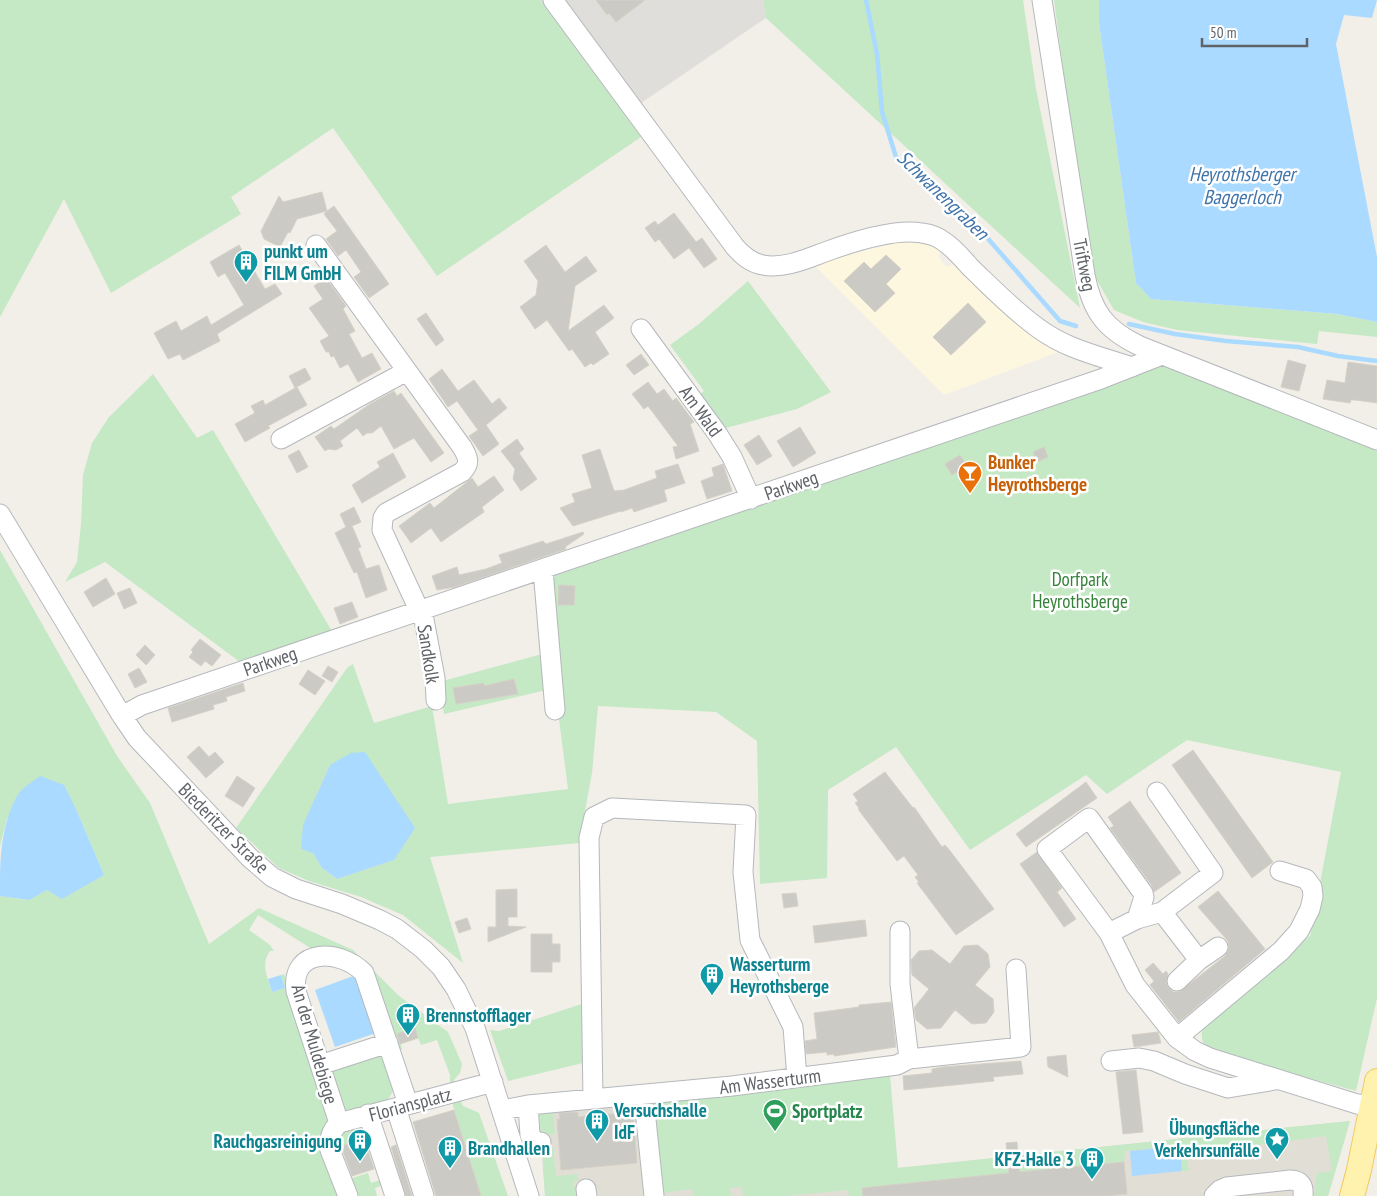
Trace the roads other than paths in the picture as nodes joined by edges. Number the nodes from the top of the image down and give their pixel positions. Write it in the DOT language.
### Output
graph roads {
  1 [pos="552,0"];
  2 [pos="1042,0"];
  3 [pos="316,245"];
  4 [pos="641,329"];
  5 [pos="1162,355"];
  6 [pos="1132,367"];
  7 [pos="407,371"];
  8 [pos="281,439"];
  9 [pos="1377,440"];
  10 [pos="751,499"];
  11 [pos="0,514"];
  12 [pos="543,570"];
  13 [pos="420,610"];
  14 [pos="436,700"];
  15 [pos="555,710"];
  16 [pos="122,716"];
  17 [pos="1157,792"];
  18 [pos="1280,871"];
  19 [pos="1162,912"];
  20 [pos="1137,919"];
  21 [pos="900,930"];
  22 [pos="1109,932"];
  23 [pos="1218,947"];
  24 [pos="1198,960"];
  25 [pos="1016,969"];
  26 [pos="1177,981"];
  27 [pos="1177,1038"];
  28 [pos="388,1042"];
  29 [pos="909,1059"];
  30 [pos="1111,1061"];
  31 [pos="320,1065"];
  32 [pos="797,1078"];
  33 [pos="1279,1079"];
  34 [pos="1377,1081"];
  35 [pos="487,1083"];
  36 [pos="593,1099"];
  37 [pos="528,1105"];
  38 [pos="402,1106"];
  39 [pos="1372,1106"];
  40 [pos="502,1110"];
  41 [pos="645,1110"];
  42 [pos="368,1114"];
  43 [pos="339,1123"];
  44 [pos="541,1142"];
  45 [pos="348,1196"];
  46 [pos="395,1196"];
  47 [pos="424,1196"];
  48 [pos="529,1196"];
  49 [pos="654,1196"];
  50 [pos="1214,1196"];
  51 [pos="1304,1196"];
  52 [pos="1352,1196"];
  1 -- 6 [label="street"];
  2 -- 5 [label="street, Triftweg"];
  3 -- 7 [label="street"];
  4 -- 10 [label="street, Am Wald"];
  5 -- 6 [label="street, Parkweg"];
  5 -- 9 [label="street, Triftweg"];
  6 -- 10 [label="street, Parkweg"];
  7 -- 8 [label="street"];
  7 -- 13 [label="street"];
  10 -- 12 [label="street, Parkweg"];
  11 -- 16 [label="street, Biederitzer Straße"];
  12 -- 13 [label="street, Parkweg"];
  12 -- 15 [label="street"];
  13 -- 14 [label="street, Sandkolk"];
  13 -- 16 [label="street, Parkweg"];
  16 -- 35 [label="street, Biederitzer Straße"];
  17 -- 19 [label="street"];
  18 -- 27 [label="street"];
  19 -- 20 [label="street"];
  19 -- 24 [label="street"];
  20 -- 22 [label="street"];
  20 -- 22 [label="street"];
  21 -- 29 [label="street"];
  22 -- 27 [label="street"];
  23 -- 24 [label="street"];
  24 -- 26 [label="street"];
  25 -- 29 [label="street, Am Wasserturm"];
  27 -- 33 [label="street"];
  28 -- 31 [label="street"];
  28 -- 31 [label="street, An der Muldebiege"];
  28 -- 38 [label="street, An der Muldebiege"];
  29 -- 32 [label="street, Am Wasserturm"];
  30 -- 33 [label="street"];
  31 -- 43 [label="street, An der Muldebiege"];
  32 -- 36 [label="street, Am Wasserturm"];
  32 -- 36 [label="street"];
  33 -- 39 [label="street"];
  34 -- 39 [label="main road"];
  35 -- 38 [label="street, Floriansplatz"];
  35 -- 40 [label="street, Biederitzer Straße"];
  36 -- 37 [label="street, Am Wasserturm"];
  37 -- 40 [label="street, Am Wasserturm"];
  37 -- 44 [label="street"];
  38 -- 42 [label="street, Floriansplatz"];
  38 -- 47 [label="street, An der Muldebiege"];
  39 -- 52 [label="main road"];
  40 -- 48 [label="street, Biederitzer Straße"];
  41 -- 49 [label="street"];
  42 -- 43 [label="street, Floriansplatz"];
  42 -- 46 [label="street"];
  43 -- 45 [label="street"];
  50 -- 51 [label="street"];
}
